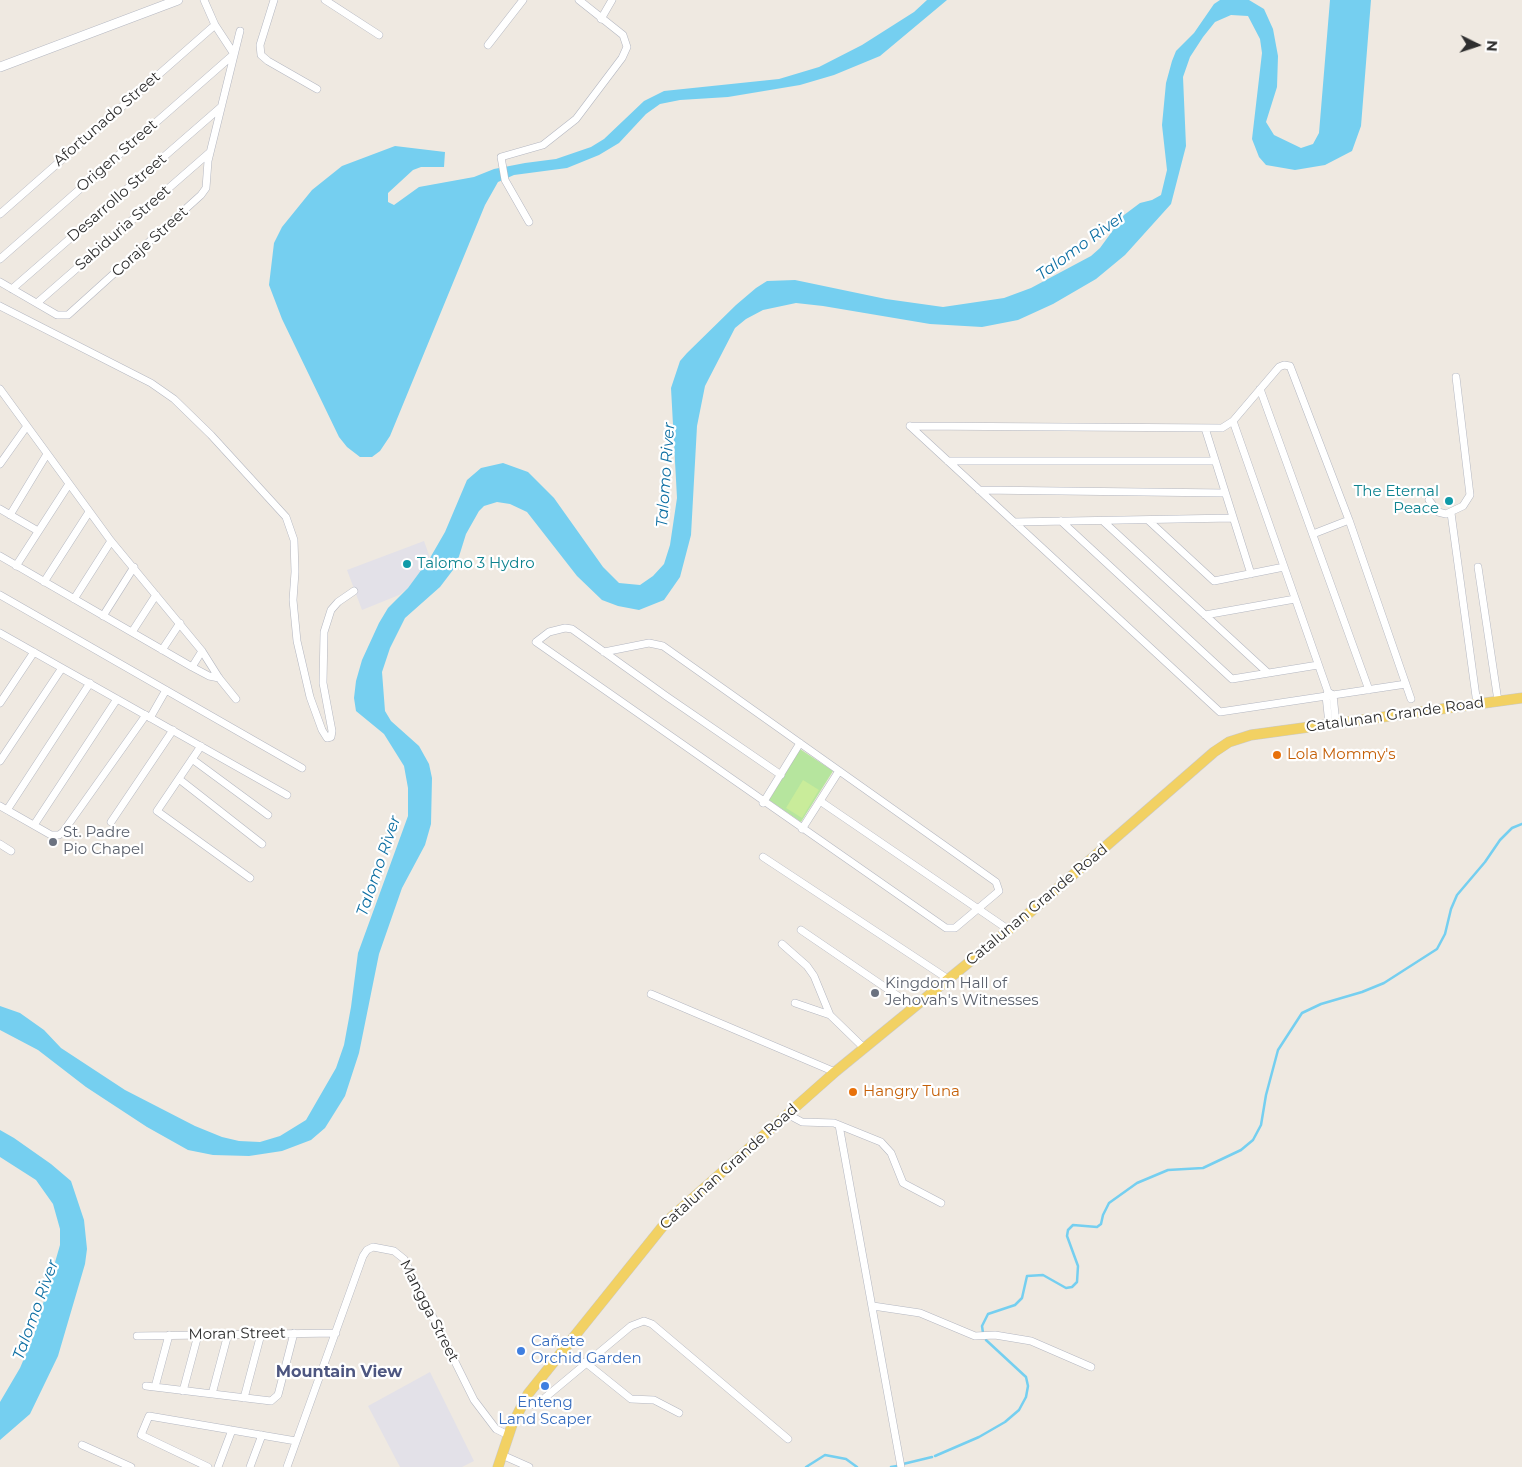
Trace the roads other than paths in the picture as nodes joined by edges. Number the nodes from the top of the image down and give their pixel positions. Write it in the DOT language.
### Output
graph roads {
  1 [pos="178,0"];
  2 [pos="204,0"];
  3 [pos="274,0"];
  4 [pos="325,0"];
  5 [pos="523,0"];
  6 [pos="579,0"];
  7 [pos="612,0"];
  8 [pos="602,19"];
  9 [pos="215,25"];
  10 [pos="240,31"];
  11 [pos="379,35"];
  12 [pos="488,45"];
  13 [pos="234,54"];
  14 [pos="0,67"];
  15 [pos="317,89"];
  16 [pos="221,106"];
  17 [pos="210,153"];
  18 [pos="0,214"];
  19 [pos="529,222"];
  20 [pos="0,259"];
  21 [pos="0,282"];
  22 [pos="12,289"];
  23 [pos="37,303"];
  24 [pos="0,306"];
  25 [pos="1456,377"];
  26 [pos="0,389"];
  27 [pos="1260,389"];
  28 [pos="5,396"];
  29 [pos="0,404"];
  30 [pos="1232,421"];
  31 [pos="27,426"];
  32 [pos="1205,428"];
  33 [pos="47,454"];
  34 [pos="948,461"];
  35 [pos="1215,461"];
  36 [pos="0,464"];
  37 [pos="69,484"];
  38 [pos="979,490"];
  39 [pos="1225,493"];
  40 [pos="1429,500"];
  41 [pos="0,510"];
  42 [pos="89,512"];
  43 [pos="1451,513"];
  44 [pos="10,515"];
  45 [pos="1233,518"];
  46 [pos="1148,520"];
  47 [pos="1349,520"];
  48 [pos="1061,521"];
  49 [pos="1103,521"];
  50 [pos="1014,522"];
  51 [pos="38,532"];
  52 [pos="1313,534"];
  53 [pos="111,541"];
  54 [pos="0,556"];
  55 [pos="16,566"];
  56 [pos="134,567"];
  57 [pos="1284,567"];
  58 [pos="1478,567"];
  59 [pos="1251,574"];
  60 [pos="44,582"];
  61 [pos="354,591"];
  62 [pos="156,595"];
  63 [pos="0,596"];
  64 [pos="74,599"];
  65 [pos="1295,599"];
  66 [pos="1205,615"];
  67 [pos="103,616"];
  68 [pos="180,623"];
  69 [pos="132,632"];
  70 [pos="0,633"];
  71 [pos="162,650"];
  72 [pos="202,651"];
  73 [pos="34,652"];
  74 [pos="604,652"];
  75 [pos="1318,664"];
  76 [pos="192,667"];
  77 [pos="62,668"];
  78 [pos="1268,673"];
  79 [pos="219,678"];
  80 [pos="90,684"];
  81 [pos="1406,684"];
  82 [pos="166,690"];
  83 [pos="1369,690"];
  84 [pos="1329,694"];
  85 [pos="1522,698"];
  86 [pos="117,699"];
  87 [pos="236,699"];
  88 [pos="1412,699"];
  89 [pos="1498,701"];
  90 [pos="0,703"];
  91 [pos="1477,704"];
  92 [pos="148,716"];
  93 [pos="1333,724"];
  94 [pos="173,730"];
  95 [pos="800,743"];
  96 [pos="201,746"];
  97 [pos="192,760"];
  98 [pos="0,761"];
  99 [pos="302,768"];
  100 [pos="840,771"];
  101 [pos="781,775"];
  102 [pos="179,779"];
  103 [pos="287,795"];
  104 [pos="820,801"];
  105 [pos="764,803"];
  106 [pos="3,808"];
  107 [pos="268,815"];
  108 [pos="110,822"];
  109 [pos="34,825"];
  110 [pos="802,828"];
  111 [pos="0,844"];
  112 [pos="262,844"];
  113 [pos="11,851"];
  114 [pos="763,857"];
  115 [pos="250,878"];
  116 [pos="978,909"];
  117 [pos="801,930"];
  118 [pos="1010,930"];
  119 [pos="782,944"];
  120 [pos="948,979"];
  121 [pos="651,994"];
  122 [pos="795,1003"];
  123 [pos="914,1007"];
  124 [pos="830,1015"];
  125 [pos="864,1048"];
  126 [pos="835,1072"];
  127 [pos="787,1114"];
  128 [pos="839,1126"];
  129 [pos="941,1203"];
  130 [pos="873,1306"];
  131 [pos="336,1332"];
  132 [pos="294,1333"];
  133 [pos="228,1334"];
  134 [pos="261,1334"];
  135 [pos="169,1335"];
  136 [pos="198,1335"];
  137 [pos="137,1336"];
  138 [pos="585,1362"];
  139 [pos="1092,1367"];
  140 [pos="146,1386"];
  141 [pos="155,1387"];
  142 [pos="183,1391"];
  143 [pos="212,1394"];
  144 [pos="244,1398"];
  145 [pos="522,1405"];
  146 [pos="679,1414"];
  147 [pos="232,1430"];
  148 [pos="262,1435"];
  149 [pos="508,1435"];
  150 [pos="788,1439"];
  151 [pos="296,1441"];
  152 [pos="82,1444"];
  153 [pos="502,1455"];
  154 [pos="131,1467"];
  155 [pos="208,1467"];
  156 [pos="218,1467"];
  157 [pos="250,1467"];
  158 [pos="287,1467"];
  159 [pos="498,1467"];
  160 [pos="529,1467"];
  161 [pos="901,1467"];
  1 -- 14 [label="street"];
  2 -- 9 [label="street"];
  3 -- 15 [label="street"];
  4 -- 11 [label="street"];
  5 -- 12 [label="street"];
  6 -- 8 [label="street"];
  7 -- 8 [label="street"];
  8 -- 19 [label="street"];
  9 -- 13 [label="street"];
  9 -- 18 [label="street, Afortunado Street"];
  10 -- 13 [label="street, Coraje Street"];
  13 -- 16 [label="street, Coraje Street"];
  13 -- 20 [label="street, Origen Street"];
  16 -- 17 [label="street, Coraje Street"];
  16 -- 22 [label="street, Desarrollo Street"];
  17 -- 23 [label="street, Sabiduria Street"];
  17 -- 23 [label="street, Coraje Street"];
  21 -- 22 [label="street"];
  22 -- 23 [label="street"];
  24 -- 61 [label="street"];
  25 -- 43 [label="street"];
  26 -- 28 [label="street"];
  27 -- 30 [label="street"];
  27 -- 47 [label="street"];
  27 -- 52 [label="street"];
  28 -- 29 [label="street"];
  28 -- 31 [label="street"];
  30 -- 32 [label="street"];
  30 -- 57 [label="street"];
  31 -- 33 [label="street"];
  31 -- 36 [label="street"];
  32 -- 34 [label="street"];
  32 -- 35 [label="street"];
  33 -- 37 [label="street"];
  33 -- 44 [label="street"];
  34 -- 35 [label="street"];
  34 -- 38 [label="street"];
  35 -- 39 [label="street"];
  37 -- 42 [label="street"];
  37 -- 51 [label="street"];
  38 -- 39 [label="street"];
  38 -- 50 [label="street"];
  39 -- 45 [label="street"];
  40 -- 43 [label="street"];
  41 -- 44 [label="street"];
  42 -- 53 [label="street"];
  42 -- 60 [label="street"];
  43 -- 91 [label="street"];
  44 -- 51 [label="street"];
  45 -- 46 [label="street"];
  45 -- 59 [label="street"];
  46 -- 49 [label="street"];
  46 -- 59 [label="street"];
  47 -- 52 [label="street"];
  47 -- 81 [label="street"];
  48 -- 49 [label="street"];
  48 -- 50 [label="street"];
  48 -- 78 [label="street"];
  49 -- 66 [label="street"];
  50 -- 84 [label="street"];
  51 -- 55 [label="street"];
  52 -- 83 [label="street"];
  53 -- 56 [label="street"];
  53 -- 64 [label="street"];
  54 -- 55 [label="street"];
  55 -- 60 [label="street"];
  56 -- 62 [label="street"];
  56 -- 67 [label="street"];
  57 -- 59 [label="street"];
  57 -- 65 [label="street"];
  58 -- 89 [label="street"];
  60 -- 64 [label="street"];
  62 -- 68 [label="street"];
  62 -- 69 [label="street"];
  63 -- 82 [label="street"];
  64 -- 67 [label="street"];
  65 -- 66 [label="street"];
  65 -- 75 [label="street"];
  66 -- 78 [label="street"];
  67 -- 69 [label="street"];
  68 -- 71 [label="street"];
  68 -- 72 [label="street"];
  69 -- 71 [label="street"];
  70 -- 73 [label="street"];
  71 -- 76 [label="street"];
  72 -- 76 [label="street"];
  72 -- 79 [label="street"];
  73 -- 77 [label="street"];
  73 -- 90 [label="street"];
  74 -- 95 [label="street"];
  74 -- 101 [label="street"];
  74 -- 105 [label="street"];
  75 -- 78 [label="street"];
  75 -- 84 [label="street"];
  76 -- 79 [label="street"];
  77 -- 80 [label="street"];
  77 -- 98 [label="street"];
  79 -- 87 [label="street"];
  80 -- 86 [label="street"];
  80 -- 106 [label="street"];
  81 -- 83 [label="street"];
  81 -- 88 [label="street"];
  82 -- 92 [label="street"];
  82 -- 99 [label="street"];
  83 -- 84 [label="street"];
  84 -- 93 [label="street"];
  85 -- 89 [label="main road, Catalunan Grande Road"];
  86 -- 92 [label="street"];
  86 -- 109 [label="street"];
  89 -- 91 [label="main road, Catalunan Grande Road"];
  91 -- 93 [label="main road, Catalunan Grande Road"];
  92 -- 94 [label="street"];
  92 -- 109 [label="street"];
  93 -- 118 [label="main road, Catalunan Grande Road"];
  94 -- 96 [label="street"];
  94 -- 108 [label="street"];
  95 -- 100 [label="street"];
  95 -- 101 [label="street"];
  96 -- 97 [label="street"];
  96 -- 103 [label="street"];
  97 -- 102 [label="street"];
  97 -- 107 [label="street"];
  100 -- 104 [label="street"];
  100 -- 116 [label="street"];
  101 -- 105 [label="street"];
  102 -- 112 [label="street"];
  102 -- 115 [label="street"];
  104 -- 110 [label="street"];
  104 -- 116 [label="street"];
  105 -- 110 [label="street"];
  106 -- 109 [label="street"];
  110 -- 116 [label="street"];
  111 -- 113 [label="street"];
  114 -- 120 [label="street"];
  116 -- 118 [label="street"];
  117 -- 123 [label="street"];
  118 -- 120 [label="main road, Catalunan Grande Road"];
  119 -- 124 [label="street"];
  120 -- 123 [label="main road, Catalunan Grande Road"];
  121 -- 126 [label="street"];
  122 -- 124 [label="street"];
  123 -- 125 [label="main road, Catalunan Grande Road"];
  124 -- 125 [label="street"];
  125 -- 126 [label="main road, Catalunan Grande Road"];
  126 -- 127 [label="main road, Catalunan Grande Road"];
  127 -- 128 [label="street"];
  127 -- 145 [label="main road, Catalunan Grande Road"];
  128 -- 129 [label="street"];
  128 -- 130 [label="street"];
  130 -- 139 [label="street"];
  130 -- 161 [label="street"];
  131 -- 132 [label="street, Moran Street"];
  131 -- 149 [label="street, Mangga Street"];
  131 -- 151 [label="street, Mangga Street"];
  132 -- 134 [label="street, Moran Street"];
  132 -- 144 [label="street"];
  133 -- 134 [label="street, Moran Street"];
  133 -- 136 [label="street, Moran Street"];
  133 -- 143 [label="street"];
  134 -- 144 [label="street"];
  135 -- 136 [label="street, Moran Street"];
  135 -- 137 [label="street, Moran Street"];
  135 -- 141 [label="street"];
  136 -- 142 [label="street"];
  138 -- 145 [label="street"];
  138 -- 146 [label="street"];
  138 -- 150 [label="street"];
  140 -- 141 [label="street"];
  141 -- 142 [label="street"];
  142 -- 143 [label="street"];
  143 -- 144 [label="street"];
  145 -- 149 [label="main road, Catalunan Grande Road"];
  147 -- 148 [label="street"];
  147 -- 155 [label="street"];
  147 -- 156 [label="street"];
  148 -- 151 [label="street"];
  148 -- 157 [label="street"];
  149 -- 153 [label="main road, Catalunan Grande Road"];
  151 -- 158 [label="street, Mangga Street"];
  152 -- 154 [label="street"];
  153 -- 159 [label="main road, Catalunan Grande Road"];
  153 -- 160 [label="street"];
}
